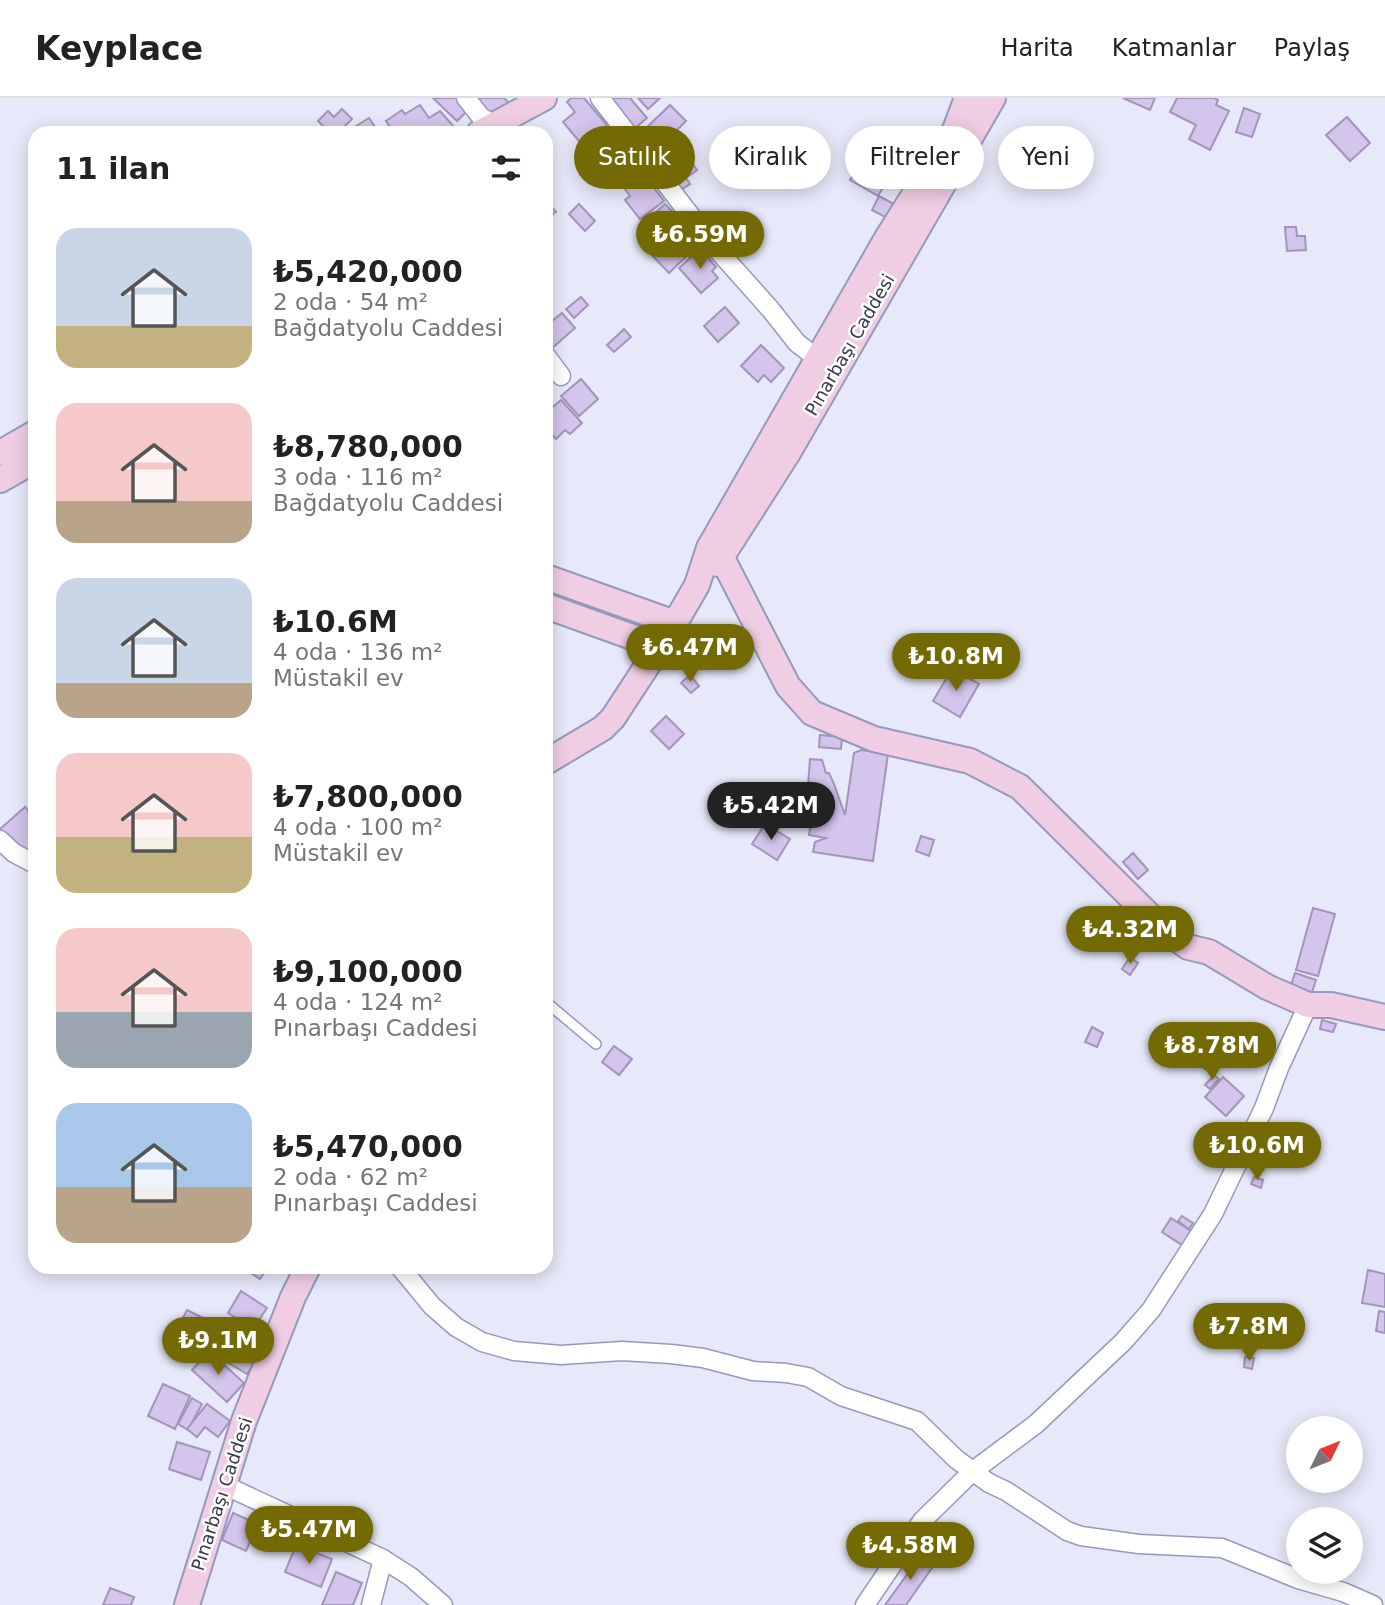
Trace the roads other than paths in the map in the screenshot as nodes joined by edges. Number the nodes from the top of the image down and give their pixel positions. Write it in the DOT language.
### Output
graph roads {
  1 [pos="466,98"];
  2 [pos="544,98"];
  3 [pos="600,98"];
  4 [pos="967,98"];
  5 [pos="993,98"];
  6 [pos="486,126"];
  7 [pos="493,126"];
  8 [pos="553,365"];
  9 [pos="827,365"];
  10 [pos="561,376"];
  11 [pos="28,437"];
  12 [pos="0,453"];
  13 [pos="28,464"];
  14 [pos="0,480"];
  15 [pos="716,553"];
  16 [pos="553,580"];
  17 [pos="553,609"];
  18 [pos="675,624"];
  19 [pos="660,647"];
  20 [pos="553,758"];
  21 [pos="0,840"];
  22 [pos="28,860"];
  23 [pos="1308,1005"];
  24 [pos="553,1008"];
  25 [pos="1385,1017"];
  26 [pos="596,1044"];
  27 [pos="304,1274"];
  28 [pos="406,1274"];
  29 [pos="973,1471"];
  30 [pos="223,1485"];
  31 [pos="383,1559"];
  32 [pos="187,1605"];
  33 [pos="371,1605"];
  34 [pos="443,1605"];
  35 [pos="865,1605"];
  36 [pos="1373,1605"];
  1 -- 6 [label="street"];
  2 -- 7 [label="street"];
  3 -- 9 [label="street"];
  4 -- 9 [label="street, Pınarbaşı Caddesi"];
  5 -- 9 [label="street, Pınarbaşı Caddesi"];
  8 -- 10 [label="street"];
  9 -- 15 [label="street, Pınarbaşı Caddesi"];
  11 -- 12 [label="street"];
  13 -- 14 [label="street"];
  15 -- 18 [label="street, Pınarbaşı Caddesi"];
  15 -- 23 [label="street"];
  16 -- 18 [label="street"];
  17 -- 19 [label="street"];
  18 -- 19 [label="street, Pınarbaşı Caddesi"];
  19 -- 20 [label="street, Pınarbaşı Caddesi"];
  21 -- 22 [label="street"];
  23 -- 25 [label="street"];
  23 -- 29 [label="street"];
  24 -- 26 [label="lane"];
  27 -- 30 [label="street, Pınarbaşı Caddesi"];
  28 -- 29 [label="street"];
  29 -- 35 [label="street"];
  29 -- 36 [label="street"];
  30 -- 31 [label="street"];
  30 -- 32 [label="street, Pınarbaşı Caddesi"];
  31 -- 33 [label="street"];
  31 -- 34 [label="street"];
}
